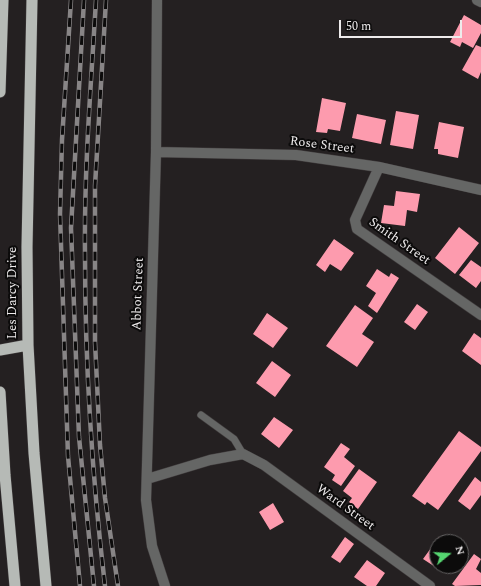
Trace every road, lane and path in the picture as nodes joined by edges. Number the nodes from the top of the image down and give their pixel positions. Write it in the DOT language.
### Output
graph roads {
  1 [pos="3,0"];
  2 [pos="32,0"];
  3 [pos="157,0"];
  4 [pos="477,0"];
  5 [pos="481,2"];
  6 [pos="0,92"];
  7 [pos="156,152"];
  8 [pos="379,167"];
  9 [pos="481,190"];
  10 [pos="481,315"];
  11 [pos="28,345"];
  12 [pos="0,350"];
  13 [pos="0,392"];
  14 [pos="201,415"];
  15 [pos="243,454"];
  16 [pos="147,479"];
  17 [pos="15,586"];
  18 [pos="46,586"];
  19 [pos="165,586"];
  20 [pos="430,586"];
  1 -- 6 [label="highway"];
  2 -- 11 [label="highway, Les Darcy Drive"];
  3 -- 7 [label="street, Abbot Street"];
  4 -- 5 [label="street"];
  7 -- 8 [label="street, Rose Street"];
  7 -- 16 [label="street, Abbot Street"];
  8 -- 9 [label="street, Rose Street"];
  8 -- 10 [label="street, Smith Street"];
  11 -- 12 [label="highway"];
  11 -- 18 [label="highway, Les Darcy Drive"];
  13 -- 17 [label="highway"];
  14 -- 15 [label="lane, Ward Street"];
  15 -- 16 [label="street"];
  15 -- 20 [label="street, Ward Street"];
  16 -- 19 [label="street, Abbot Street"];
}
